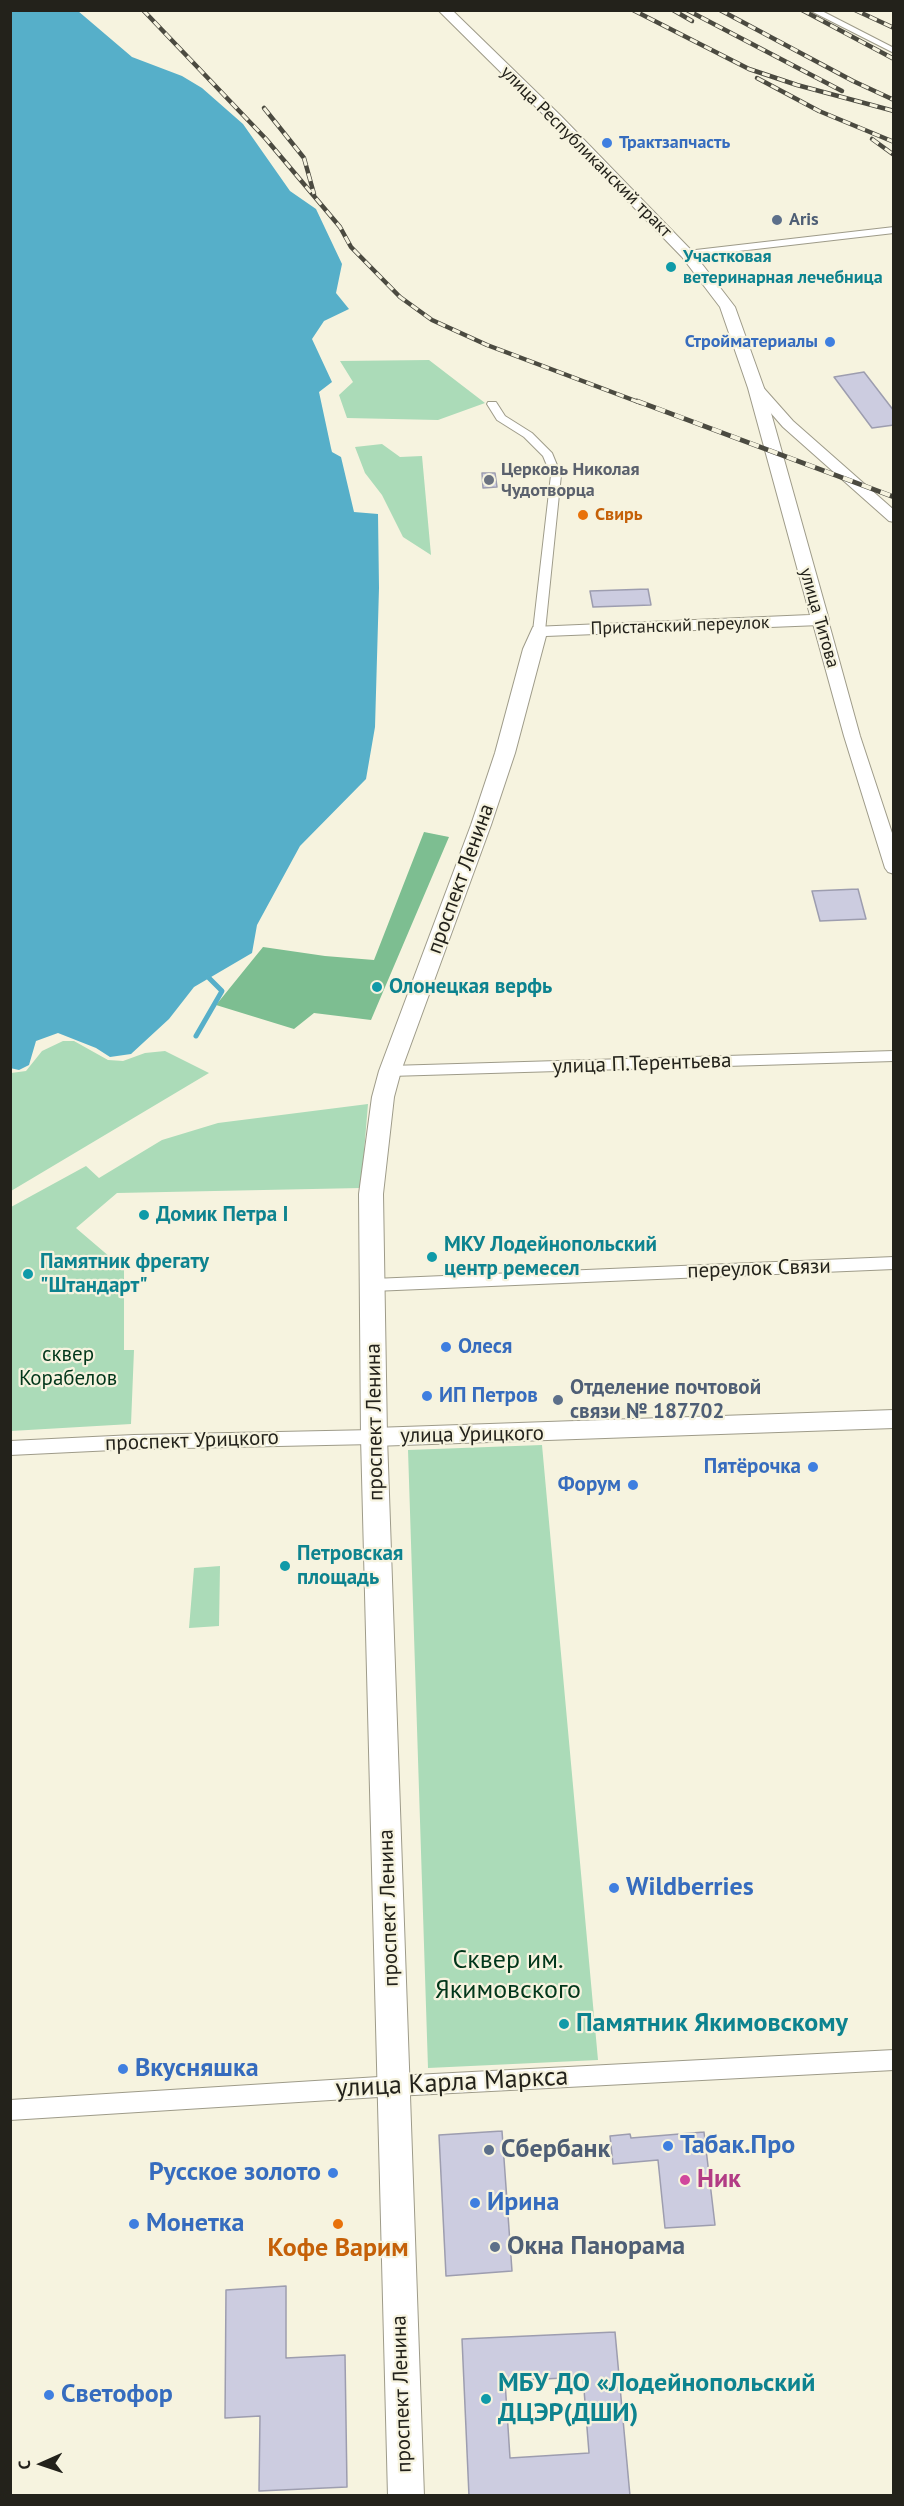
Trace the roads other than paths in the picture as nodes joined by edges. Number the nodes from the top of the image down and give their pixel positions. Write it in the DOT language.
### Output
graph roads {
  1 [pos="444,10"];
  2 [pos="813,10"];
  3 [pos="894,51"];
  4 [pos="894,230"];
  5 [pos="687,255"];
  6 [pos="748,366"];
  7 [pos="756,388"];
  8 [pos="492,404"];
  9 [pos="894,518"];
  10 [pos="820,620"];
  11 [pos="539,631"];
  12 [pos="894,868"];
  13 [pos="894,1056"];
  14 [pos="390,1071"];
  15 [pos="894,1263"];
  16 [pos="373,1285"];
  17 [pos="894,1419"];
  18 [pos="374,1437"];
  19 [pos="10,1448"];
  20 [pos="894,2060"];
  21 [pos="395,2086"];
  22 [pos="10,2110"];
  23 [pos="405,2496"];
  1 -- 5 [label="main road, улица Республиканский тракт"];
  2 -- 3 [label="street"];
  4 -- 5 [label="street"];
  5 -- 6 [label="main road, улица Республиканский тракт"];
  6 -- 7 [label="main road, улица Титова"];
  7 -- 9 [label="street"];
  7 -- 10 [label="main road, улица Титова"];
  8 -- 11 [label="street, проспект Ленина"];
  10 -- 11 [label="main road, Пристанский переулок"];
  10 -- 12 [label="street, улица Титова"];
  11 -- 14 [label="main road, проспект Ленина"];
  13 -- 14 [label="street, улица П.Терентьева"];
  14 -- 16 [label="main road, проспект Ленина"];
  15 -- 16 [label="street, переулок Связи"];
  16 -- 18 [label="main road, проспект Ленина"];
  17 -- 18 [label="street, улица Урицкого"];
  18 -- 19 [label="street, проспект Урицкого"];
  18 -- 21 [label="main road, проспект Ленина"];
  20 -- 21 [label="street, улица Карла Маркса"];
  21 -- 22 [label="street, улица Карла Маркса"];
  21 -- 23 [label="main road, проспект Ленина"];
}
